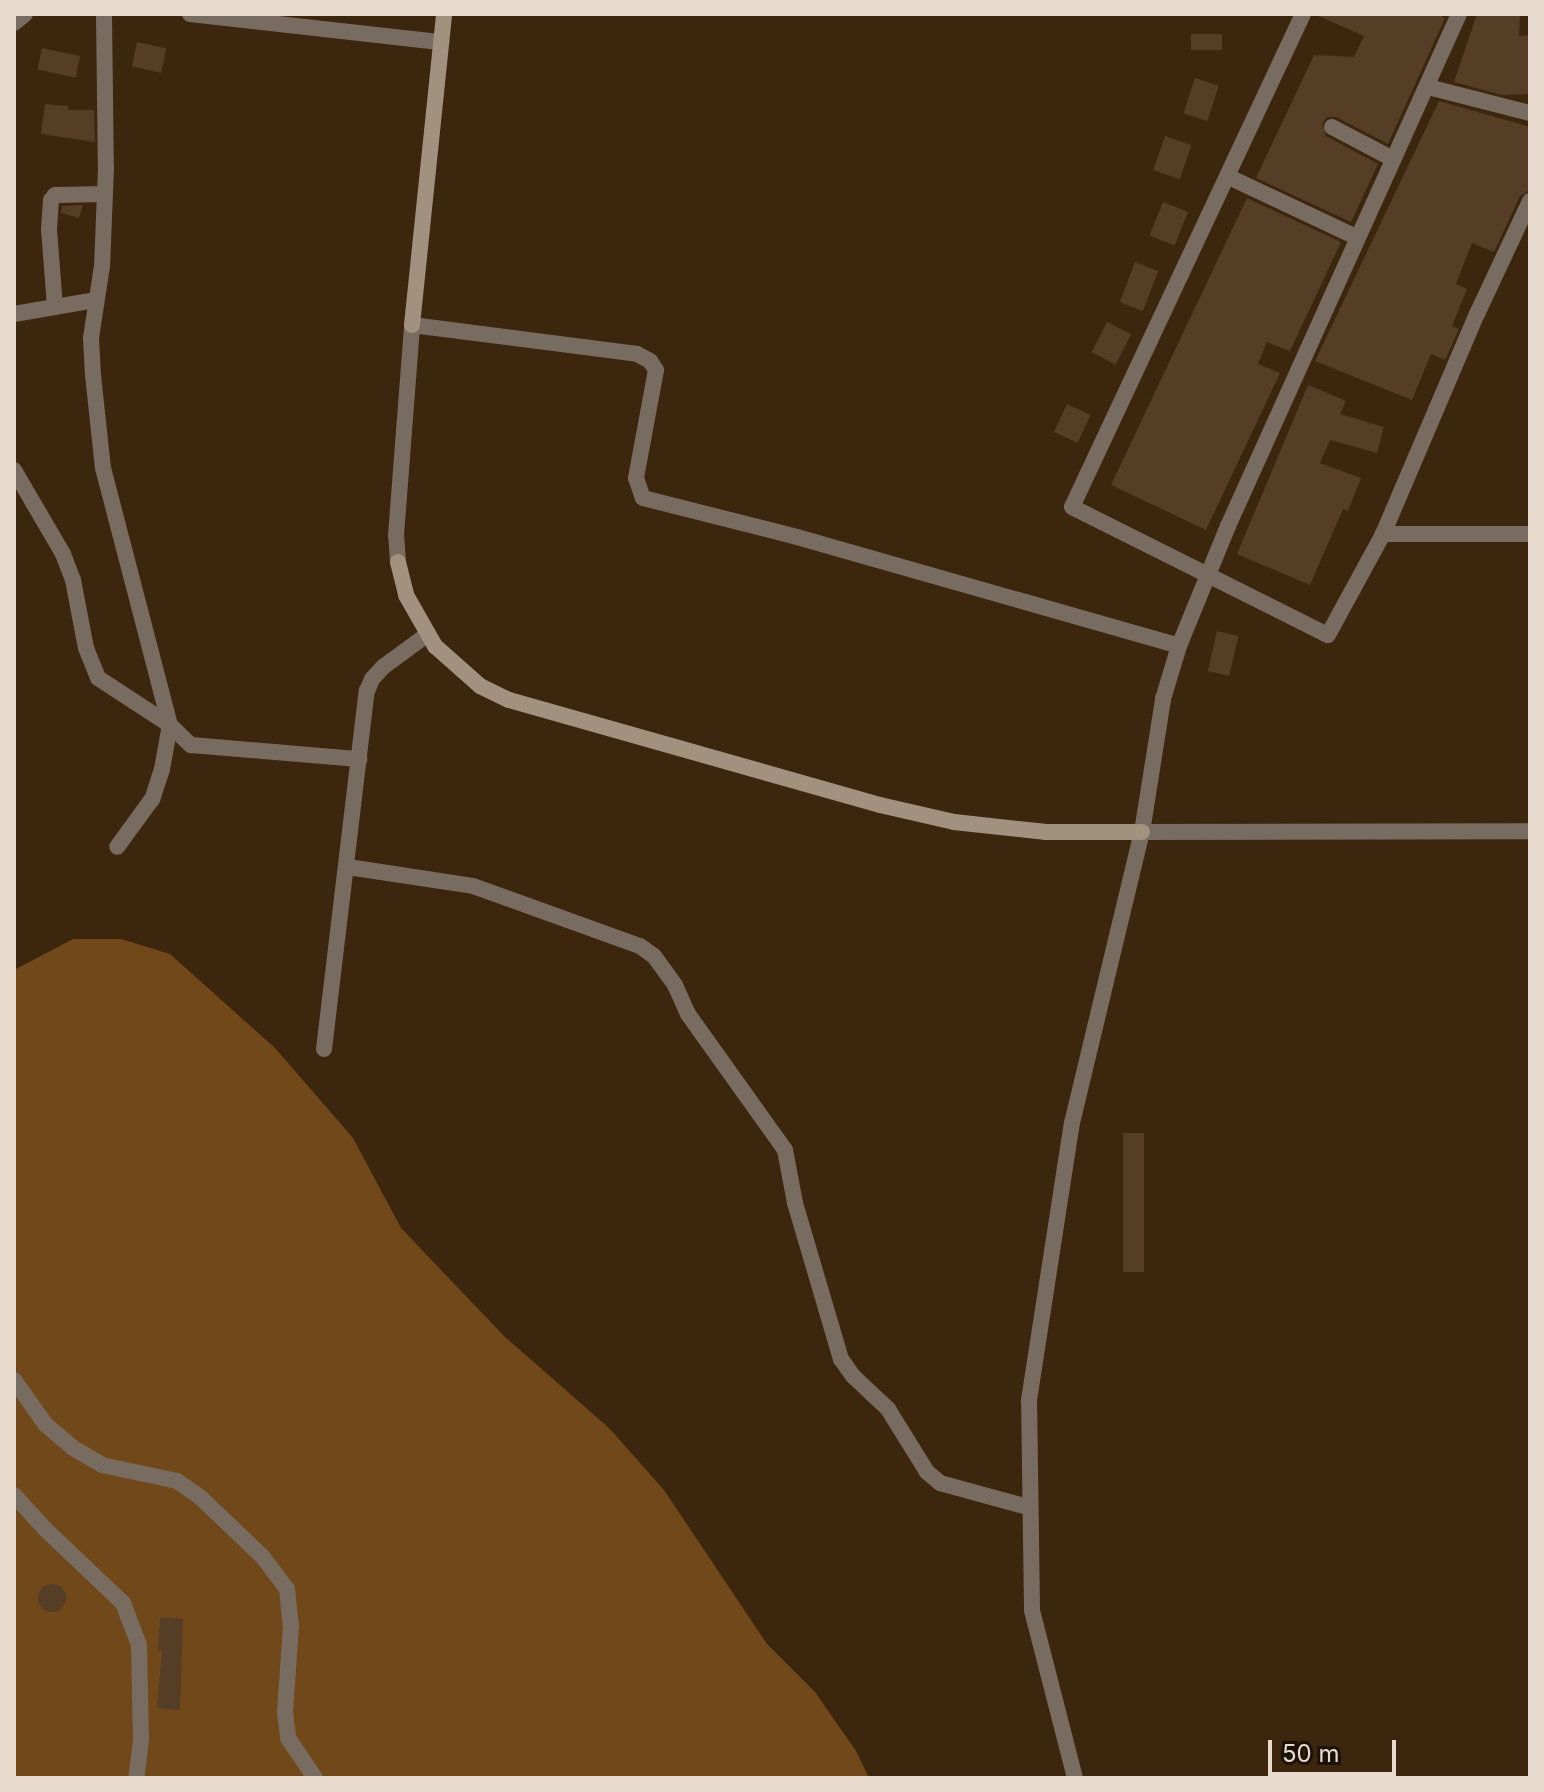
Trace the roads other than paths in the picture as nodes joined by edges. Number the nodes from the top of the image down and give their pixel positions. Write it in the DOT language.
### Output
graph roads {
  1 [pos="25,14"];
  2 [pos="104,14"];
  3 [pos="190,14"];
  4 [pos="444,14"];
  5 [pos="1303,14"];
  6 [pos="1459,14"];
  7 [pos="14,23"];
  8 [pos="441,42"];
  9 [pos="1428,87"];
  10 [pos="1530,113"];
  11 [pos="1332,127"];
  12 [pos="1393,159"];
  13 [pos="1229,177"];
  14 [pos="105,194"];
  15 [pos="1530,201"];
  16 [pos="1356,237"];
  17 [pos="95,300"];
  18 [pos="55,307"];
  19 [pos="14,314"];
  20 [pos="412,325"];
  21 [pos="14,470"];
  22 [pos="1383,534"];
  23 [pos="1530,534"];
  24 [pos="1209,576"];
  25 [pos="428,634"];
  26 [pos="1179,646"];
  27 [pos="170,725"];
  28 [pos="359,759"];
  29 [pos="1530,831"];
  30 [pos="1142,832"];
  31 [pos="117,847"];
  32 [pos="348,867"];
  33 [pos="324,1049"];
  34 [pos="14,1380"];
  35 [pos="14,1495"];
  36 [pos="1028,1507"];
  37 [pos="136,1778"];
  38 [pos="315,1778"];
  39 [pos="1075,1778"];
  1 -- 7 [label="street"];
  2 -- 14 [label="street"];
  3 -- 8 [label="street"];
  4 -- 8 [label="street"];
  5 -- 13 [label="street"];
  6 -- 9 [label="street"];
  8 -- 20 [label="street"];
  9 -- 10 [label="street"];
  9 -- 12 [label="street"];
  11 -- 12 [label="street"];
  12 -- 16 [label="street"];
  13 -- 16 [label="street"];
  13 -- 24 [label="street"];
  14 -- 17 [label="street"];
  14 -- 18 [label="street"];
  15 -- 22 [label="street"];
  16 -- 24 [label="street"];
  17 -- 18 [label="street"];
  17 -- 27 [label="street"];
  18 -- 19 [label="street"];
  20 -- 25 [label="street"];
  20 -- 26 [label="street"];
  21 -- 27 [label="street"];
  22 -- 23 [label="street"];
  22 -- 24 [label="street"];
  24 -- 26 [label="street"];
  25 -- 28 [label="street"];
  25 -- 30 [label="street"];
  26 -- 30 [label="street"];
  27 -- 28 [label="street"];
  27 -- 31 [label="street"];
  28 -- 32 [label="street"];
  29 -- 30 [label="street"];
  30 -- 36 [label="street"];
  32 -- 33 [label="street"];
  32 -- 36 [label="street"];
  34 -- 38 [label="street"];
  35 -- 37 [label="street"];
  36 -- 39 [label="street"];
}
